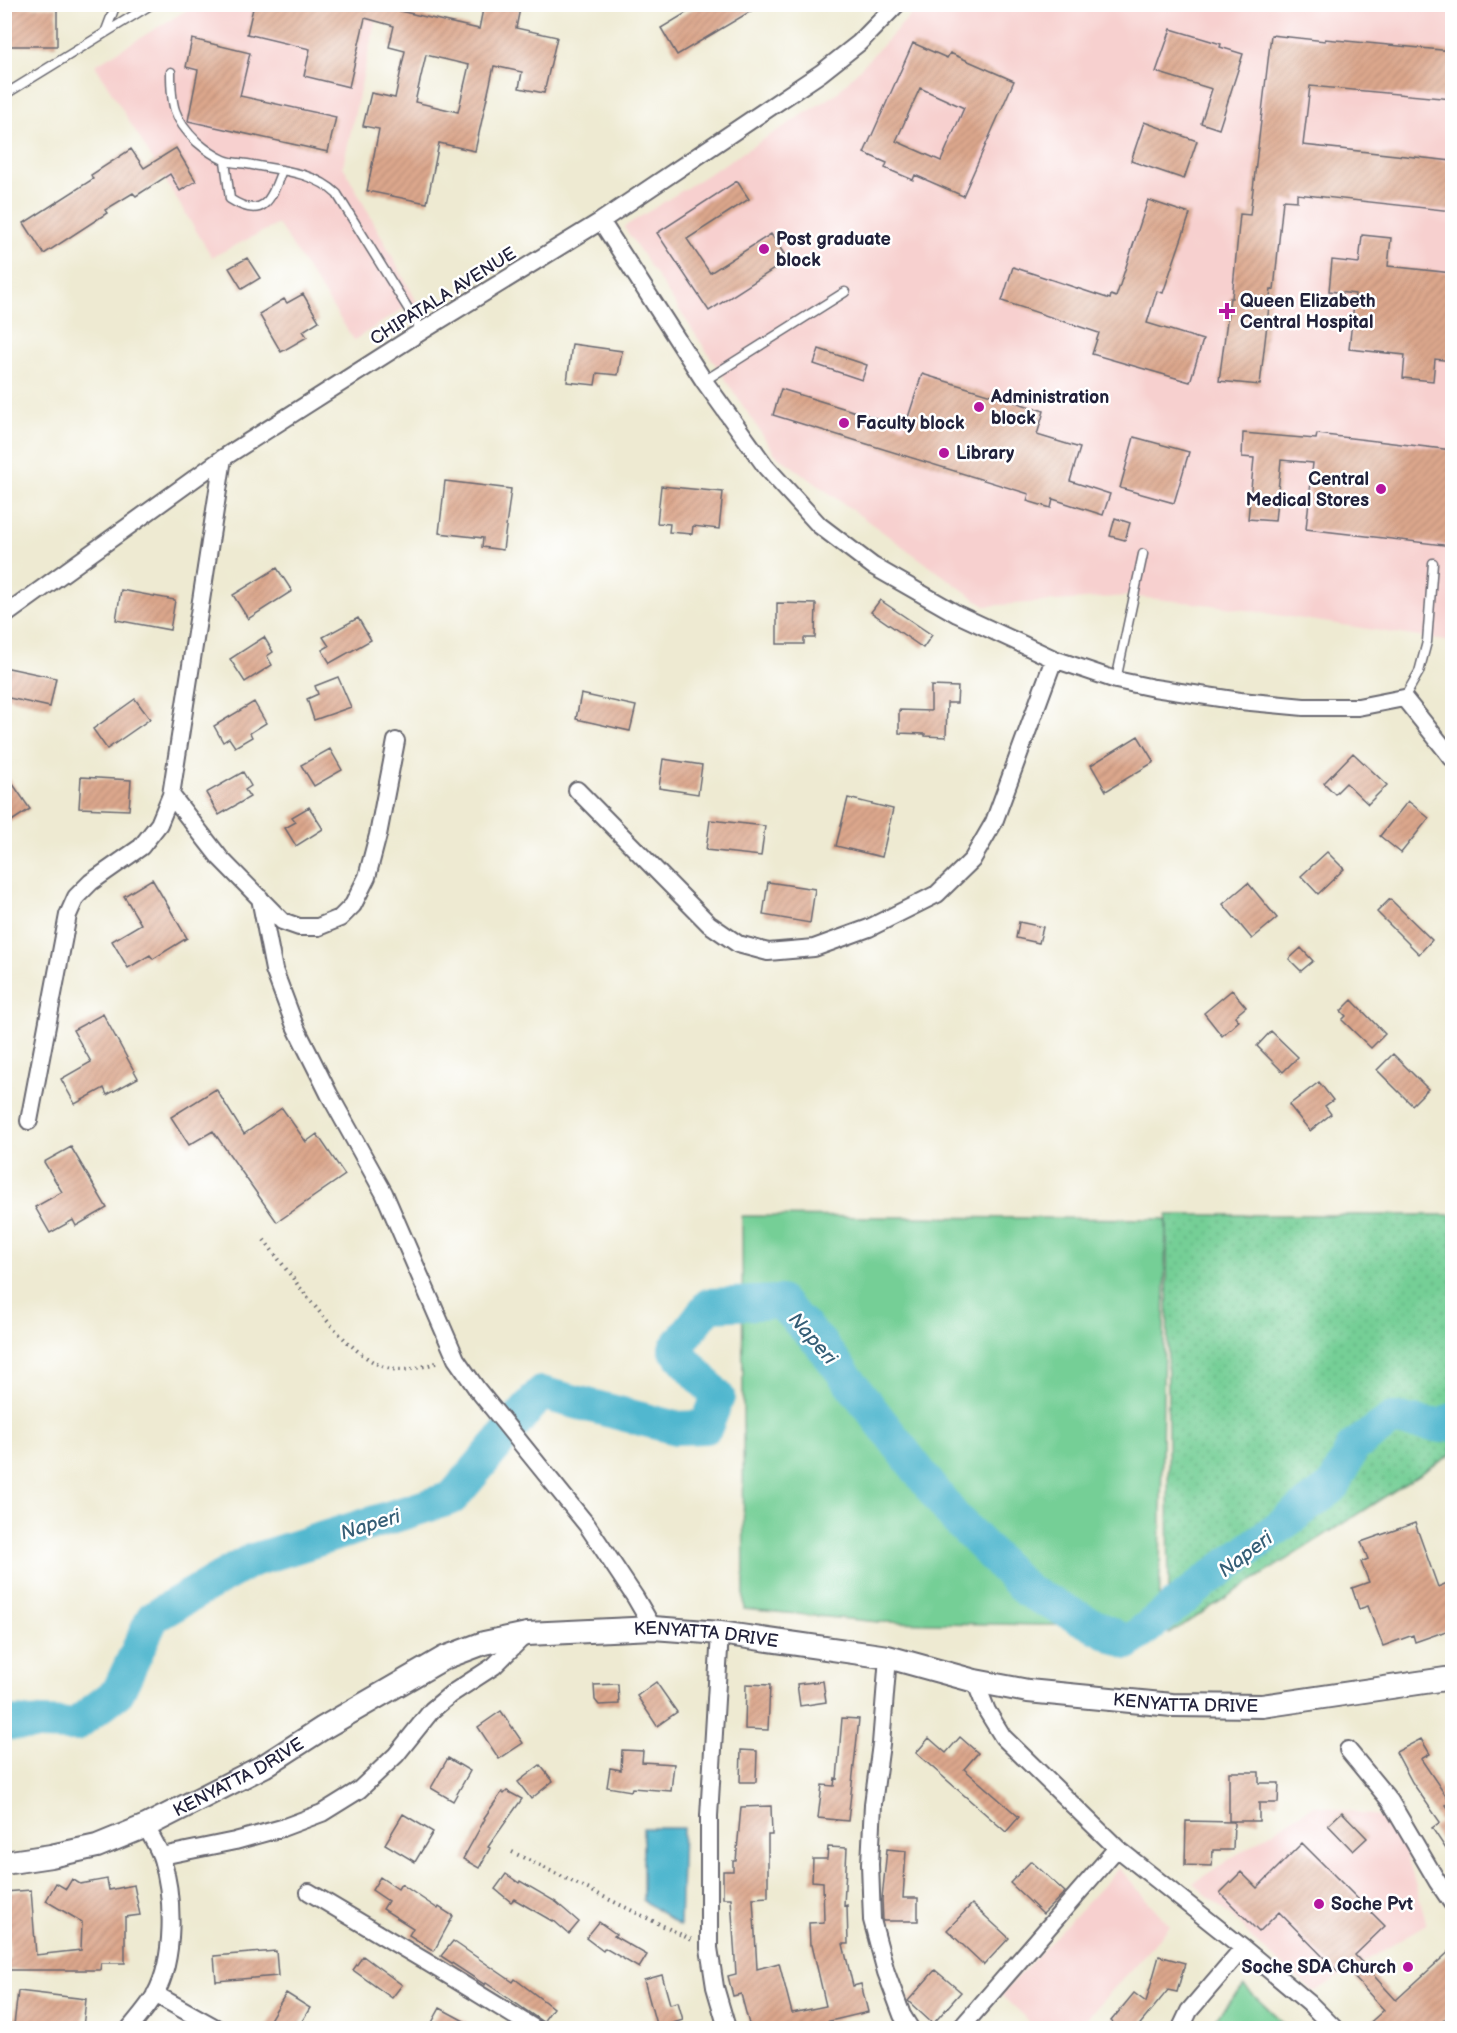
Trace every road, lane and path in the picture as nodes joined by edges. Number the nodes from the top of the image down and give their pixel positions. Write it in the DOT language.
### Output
graph roads {
  1 [pos="116,4"];
  2 [pos="152,4"];
  3 [pos="897,4"];
  4 [pos="105,33"];
  5 [pos="171,72"];
  6 [pos="4,95"];
  7 [pos="225,160"];
  8 [pos="282,170"];
  9 [pos="601,221"];
  10 [pos="845,292"];
  11 [pos="422,331"];
  12 [pos="704,381"];
  13 [pos="223,458"];
  14 [pos="1143,555"];
  15 [pos="1433,562"];
  16 [pos="4,616"];
  17 [pos="1054,659"];
  18 [pos="1116,680"];
  19 [pos="1404,698"];
  20 [pos="396,741"];
  21 [pos="1452,758"];
  22 [pos="577,790"];
  23 [pos="171,795"];
  24 [pos="260,898"];
  25 [pos="29,1121"];
  26 [pos="264,1240"];
  27 [pos="456,1359"];
  28 [pos="653,1628"];
  29 [pos="720,1633"];
  30 [pos="526,1634"];
  31 [pos="888,1657"];
  32 [pos="1452,1678"];
  33 [pos="975,1681"];
  34 [pos="1348,1750"];
  35 [pos="146,1826"];
  36 [pos="1117,1848"];
  37 [pos="512,1852"];
  38 [pos="162,1857"];
  39 [pos="4,1863"];
  40 [pos="309,1892"];
  41 [pos="1452,1903"];
  42 [pos="709,1948"];
  43 [pos="1243,1948"];
  44 [pos="155,1994"];
  45 [pos="130,2028"];
  46 [pos="216,2028"];
  47 [pos="534,2028"];
  48 [pos="727,2028"];
  49 [pos="910,2028"];
  50 [pos="961,2028"];
  51 [pos="1181,2028"];
  52 [pos="1334,2028"];
  1 -- 4 [label="lane"];
  2 -- 4 [label="lane"];
  3 -- 9 [label="street, CHIPATALA AVENUE"];
  4 -- 6 [label="lane"];
  5 -- 7 [label="lane"];
  7 -- 8 [label="lane"];
  7 -- 8 [label="lane"];
  8 -- 11 [label="lane"];
  9 -- 11 [label="street, CHIPATALA AVENUE"];
  9 -- 12 [label="street"];
  10 -- 12 [label="lane"];
  11 -- 13 [label="street, CHIPATALA AVENUE"];
  12 -- 17 [label="street"];
  13 -- 16 [label="street, CHIPATALA AVENUE"];
  13 -- 23 [label="street"];
  14 -- 18 [label="lane"];
  15 -- 19 [label="lane"];
  17 -- 18 [label="street"];
  17 -- 22 [label="street"];
  18 -- 19 [label="street"];
  19 -- 21 [label="street"];
  20 -- 24 [label="street"];
  23 -- 24 [label="street"];
  23 -- 25 [label="street"];
  24 -- 27 [label="street"];
  26 -- 27 [label="path"];
  27 -- 28 [label="street"];
  28 -- 29 [label="main road, KENYATTA DRIVE"];
  28 -- 30 [label="main road, KENYATTA DRIVE"];
  29 -- 31 [label="main road, KENYATTA DRIVE"];
  29 -- 42 [label="street"];
  30 -- 35 [label="main road, KENYATTA DRIVE"];
  30 -- 38 [label="street"];
  31 -- 33 [label="main road, KENYATTA DRIVE"];
  31 -- 49 [label="street"];
  32 -- 33 [label="main road, KENYATTA DRIVE"];
  33 -- 36 [label="street"];
  34 -- 41 [label="street"];
  35 -- 38 [label="street"];
  35 -- 39 [label="main road, KENYATTA DRIVE"];
  36 -- 43 [label="street"];
  36 -- 50 [label="street"];
  37 -- 42 [label="path"];
  38 -- 44 [label="street"];
  40 -- 47 [label="street"];
  42 -- 48 [label="street"];
  43 -- 51 [label="street"];
  43 -- 52 [label="street"];
  44 -- 45 [label="street"];
  44 -- 46 [label="street"];
}
